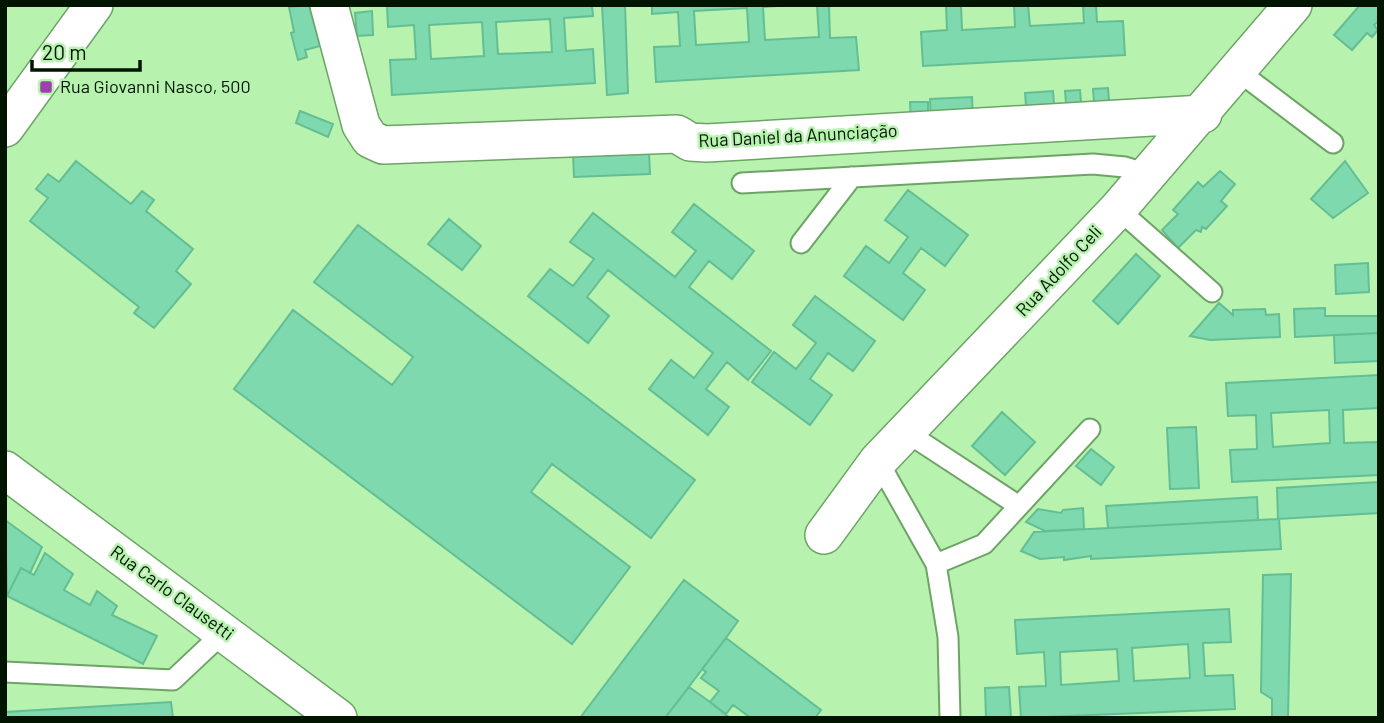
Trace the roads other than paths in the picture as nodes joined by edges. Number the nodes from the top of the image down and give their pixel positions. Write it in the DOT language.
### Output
graph roads {
  1 [pos="94,5"];
  2 [pos="329,5"];
  3 [pos="1293,5"];
  4 [pos="1238,71"];
  5 [pos="1203,114"];
  6 [pos="5,128"];
  7 [pos="1334,143"];
  8 [pos="1149,174"];
  9 [pos="852,177"];
  10 [pos="742,183"];
  11 [pos="1118,209"];
  12 [pos="801,243"];
  13 [pos="1212,292"];
  14 [pos="1090,429"];
  15 [pos="906,432"];
  16 [pos="878,461"];
  17 [pos="5,470"];
  18 [pos="1019,506"];
  19 [pos="824,535"];
  20 [pos="936,564"];
  21 [pos="224,632"];
  22 [pos="5,673"];
  23 [pos="338,718"];
  24 [pos="950,718"];
  1 -- 6 [label="street"];
  2 -- 5 [label="street, Rua Daniel da Anunciação"];
  3 -- 4 [label="street, Rua Adolfo Celi"];
  4 -- 5 [label="street, Rua Adolfo Celi"];
  4 -- 7 [label="lane"];
  5 -- 8 [label="street, Rua Adolfo Celi"];
  8 -- 9 [label="lane"];
  8 -- 11 [label="street, Rua Adolfo Celi"];
  9 -- 10 [label="lane"];
  9 -- 12 [label="lane"];
  11 -- 13 [label="lane"];
  11 -- 15 [label="street, Rua Adolfo Celi"];
  14 -- 18 [label="lane"];
  15 -- 16 [label="street, Rua Adolfo Celi"];
  15 -- 18 [label="lane"];
  16 -- 19 [label="street, Rua Adolfo Celi"];
  16 -- 20 [label="lane"];
  17 -- 21 [label="street, Rua Carlo Clausetti"];
  18 -- 20 [label="lane"];
  20 -- 24 [label="lane"];
  21 -- 22 [label="lane"];
  21 -- 23 [label="street, Rua Carlo Clausetti"];
}
